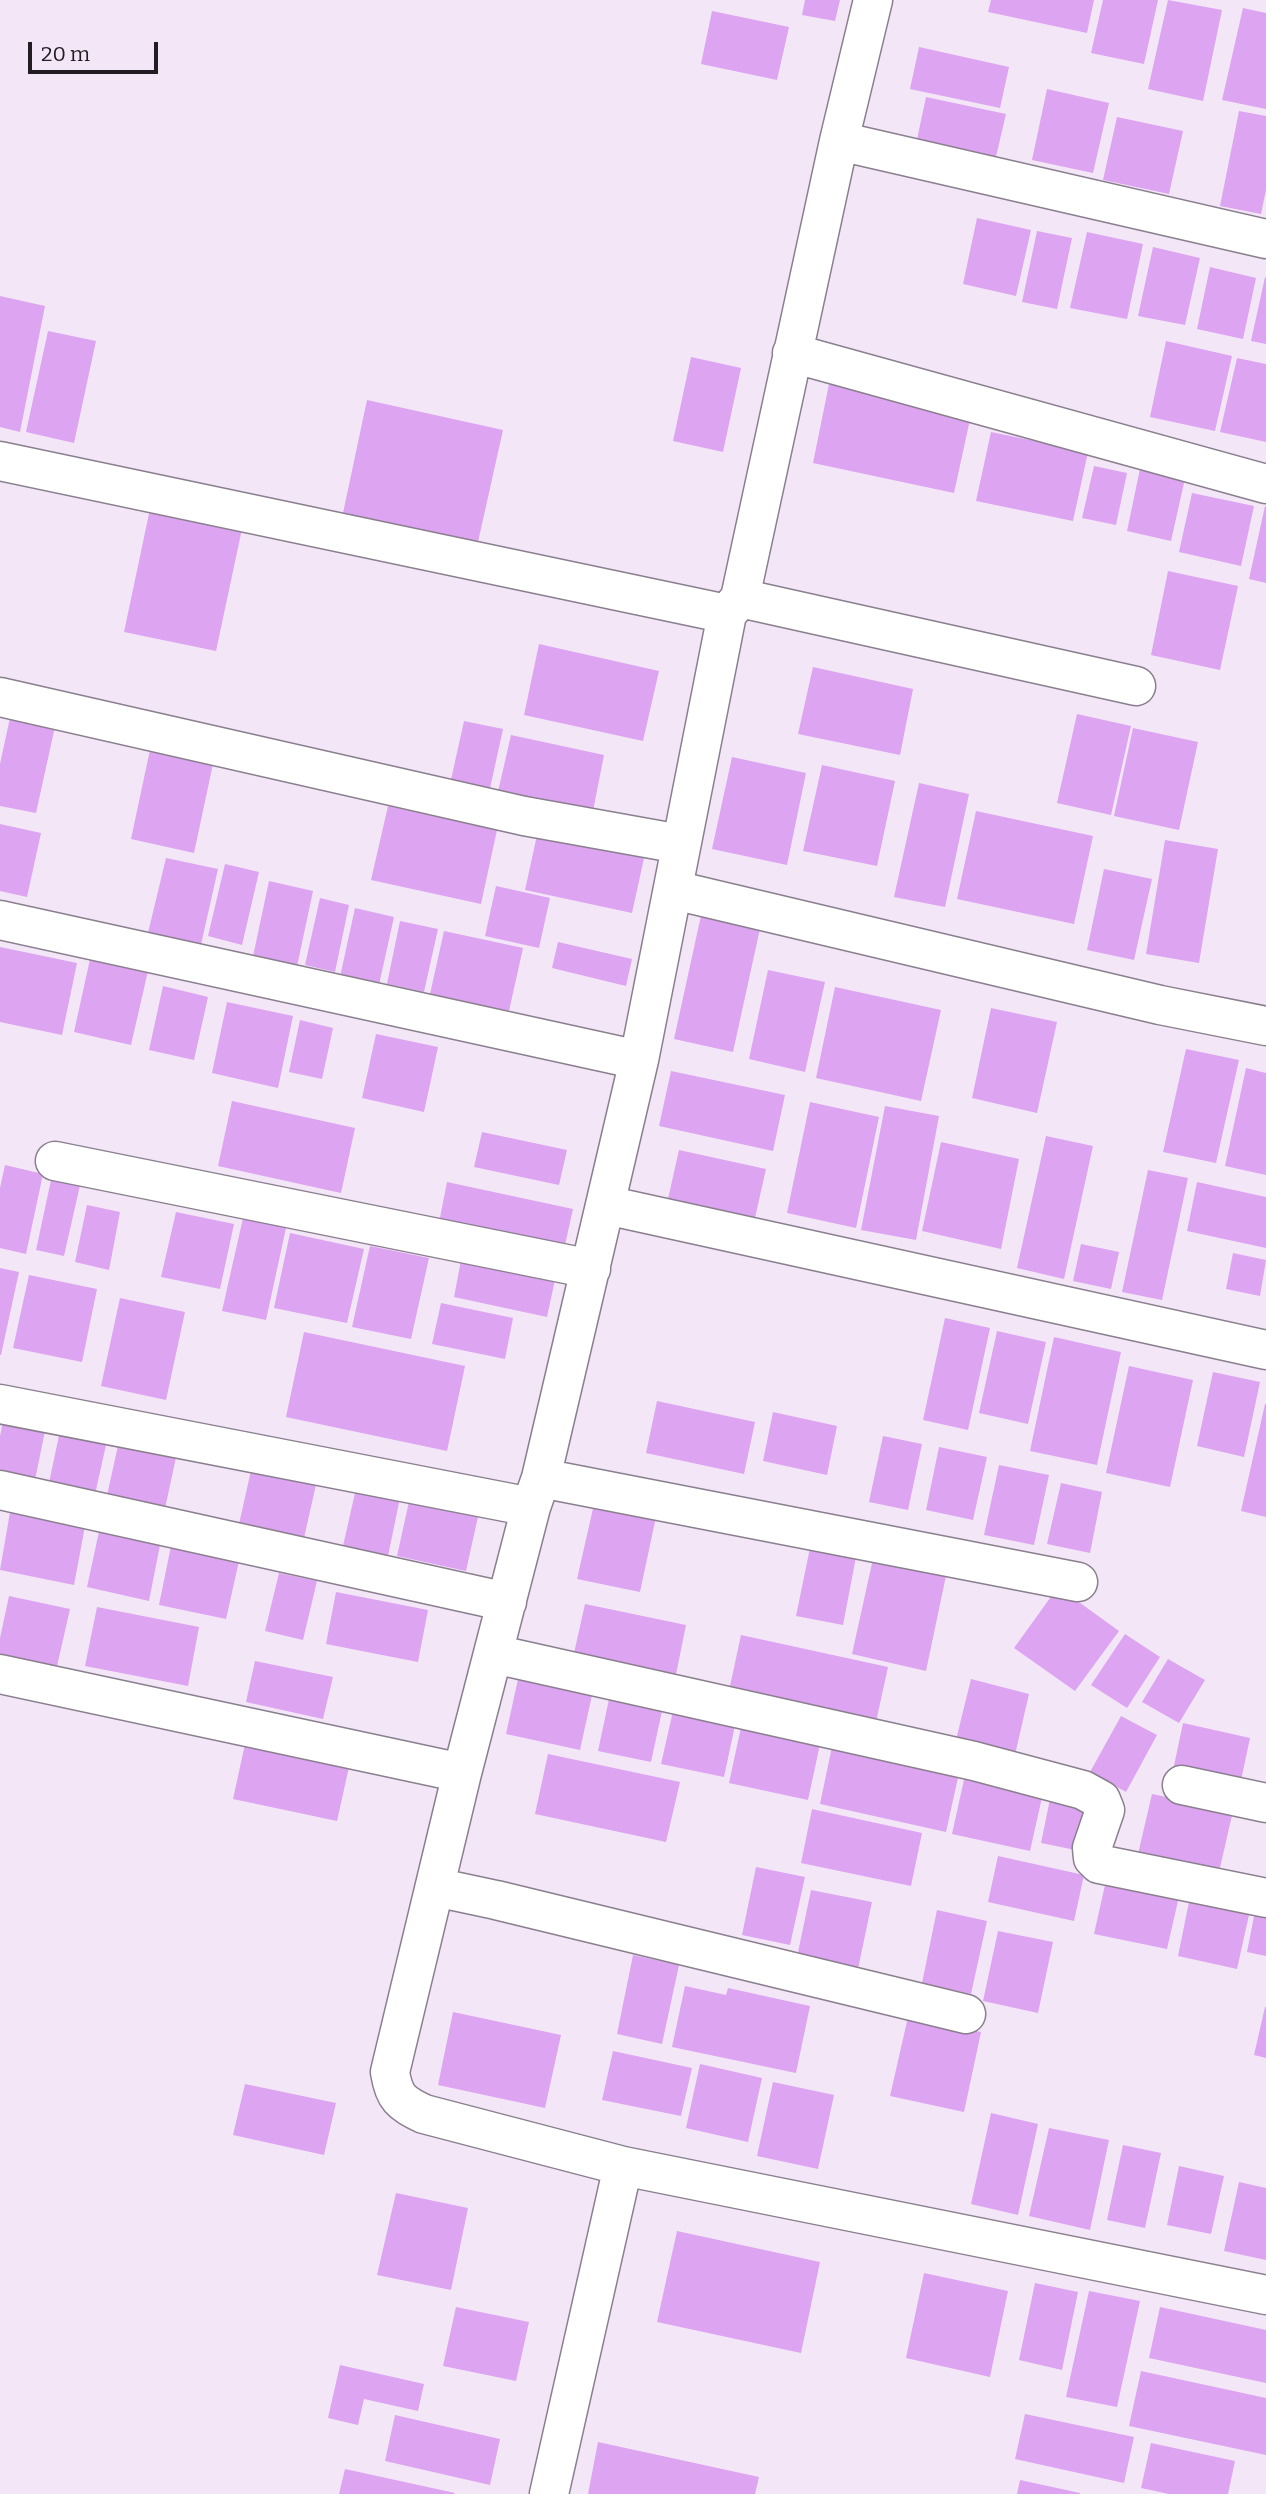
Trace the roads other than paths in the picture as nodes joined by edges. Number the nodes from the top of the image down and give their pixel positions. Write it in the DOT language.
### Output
graph roads {
  1 [pos="873,0"];
  2 [pos="839,141"];
  3 [pos="1266,239"];
  4 [pos="792,353"];
  5 [pos="0,461"];
  6 [pos="1266,484"];
  7 [pos="734,606"];
  8 [pos="1136,686"];
  9 [pos="0,697"];
  10 [pos="680,844"];
  11 [pos="674,890"];
  12 [pos="0,920"];
  13 [pos="1266,1026"];
  14 [pos="639,1060"];
  15 [pos="55,1161"];
  16 [pos="606,1205"];
  17 [pos="591,1269"];
  18 [pos="1266,1350"];
  19 [pos="0,1404"];
  20 [pos="0,1490"];
  21 [pos="536,1492"];
  22 [pos="1078,1583"];
  23 [pos="507,1602"];
  24 [pos="494,1654"];
  25 [pos="0,1674"];
  26 [pos="463,1773"];
  27 [pos="1182,1785"];
  28 [pos="1266,1803"];
  29 [pos="435,1887"];
  30 [pos="1266,1898"];
  31 [pos="967,2014"];
  32 [pos="623,2166"];
  33 [pos="1266,2295"];
  34 [pos="549,2494"];
  1 -- 2 [label="street"];
  2 -- 3 [label="street"];
  2 -- 4 [label="street"];
  4 -- 6 [label="street"];
  4 -- 7 [label="street"];
  5 -- 7 [label="street"];
  7 -- 8 [label="street"];
  7 -- 10 [label="street"];
  9 -- 10 [label="street"];
  10 -- 11 [label="street"];
  11 -- 13 [label="street"];
  11 -- 14 [label="street"];
  12 -- 14 [label="street"];
  14 -- 16 [label="street"];
  15 -- 17 [label="street"];
  16 -- 17 [label="street"];
  16 -- 18 [label="street"];
  17 -- 21 [label="street"];
  19 -- 21 [label="street"];
  20 -- 23 [label="street"];
  21 -- 22 [label="street"];
  21 -- 23 [label="street"];
  23 -- 24 [label="street"];
  24 -- 26 [label="street"];
  24 -- 30 [label="street"];
  25 -- 26 [label="street"];
  26 -- 29 [label="street"];
  27 -- 28 [label="street"];
  29 -- 31 [label="street"];
  29 -- 32 [label="street"];
  32 -- 33 [label="street"];
  32 -- 34 [label="street"];
}
